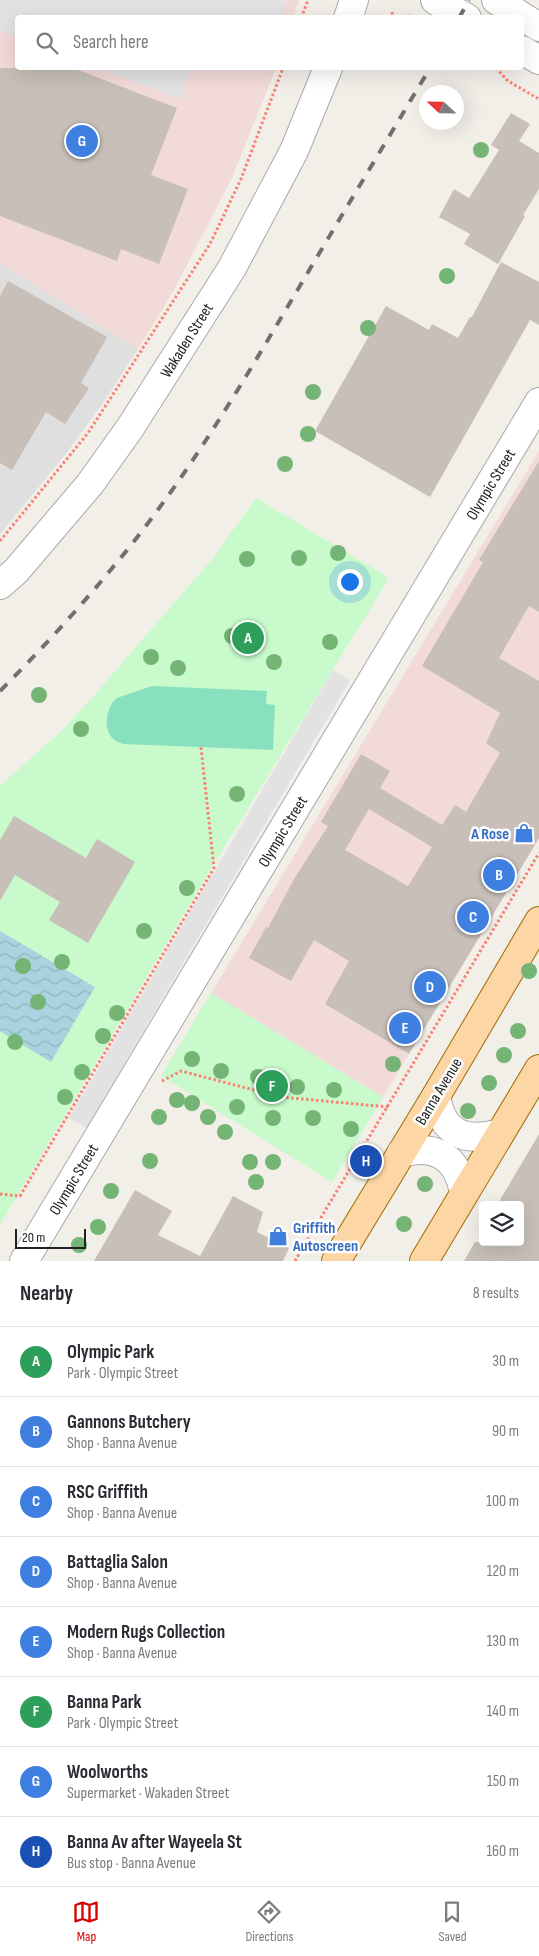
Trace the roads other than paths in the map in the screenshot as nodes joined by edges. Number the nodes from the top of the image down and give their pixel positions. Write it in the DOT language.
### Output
graph roads {
  1 [pos="354,0"];
  2 [pos="435,0"];
  3 [pos="496,0"];
  4 [pos="349,15"];
  5 [pos="462,15"];
  6 [pos="521,15"];
  7 [pos="524,17"];
  8 [pos="539,26"];
  9 [pos="524,51"];
  10 [pos="539,60"];
  11 [pos="327,70"];
  12 [pos="539,402"];
  13 [pos="0,585"];
  14 [pos="539,921"];
  15 [pos="539,1069"];
  16 [pos="436,1096"];
  17 [pos="500,1133"];
  18 [pos="401,1153"];
  19 [pos="464,1193"];
  20 [pos="24,1261"];
  21 [pos="336,1261"];
  22 [pos="424,1261"];
  1 -- 4 [label="street"];
  2 -- 5 [label="street"];
  3 -- 6 [label="street"];
  7 -- 8 [label="street"];
  9 -- 10 [label="street"];
  11 -- 13 [label="street, Wakaden Street"];
  12 -- 20 [label="street, Olympic Street"];
  14 -- 16 [label="main road, Banna Avenue"];
  15 -- 17 [label="main road"];
  16 -- 17 [label="street"];
  16 -- 18 [label="main road, Banna Avenue"];
  17 -- 19 [label="main road"];
  18 -- 19 [label="street"];
  18 -- 21 [label="main road, Banna Avenue"];
  19 -- 22 [label="main road"];
}
